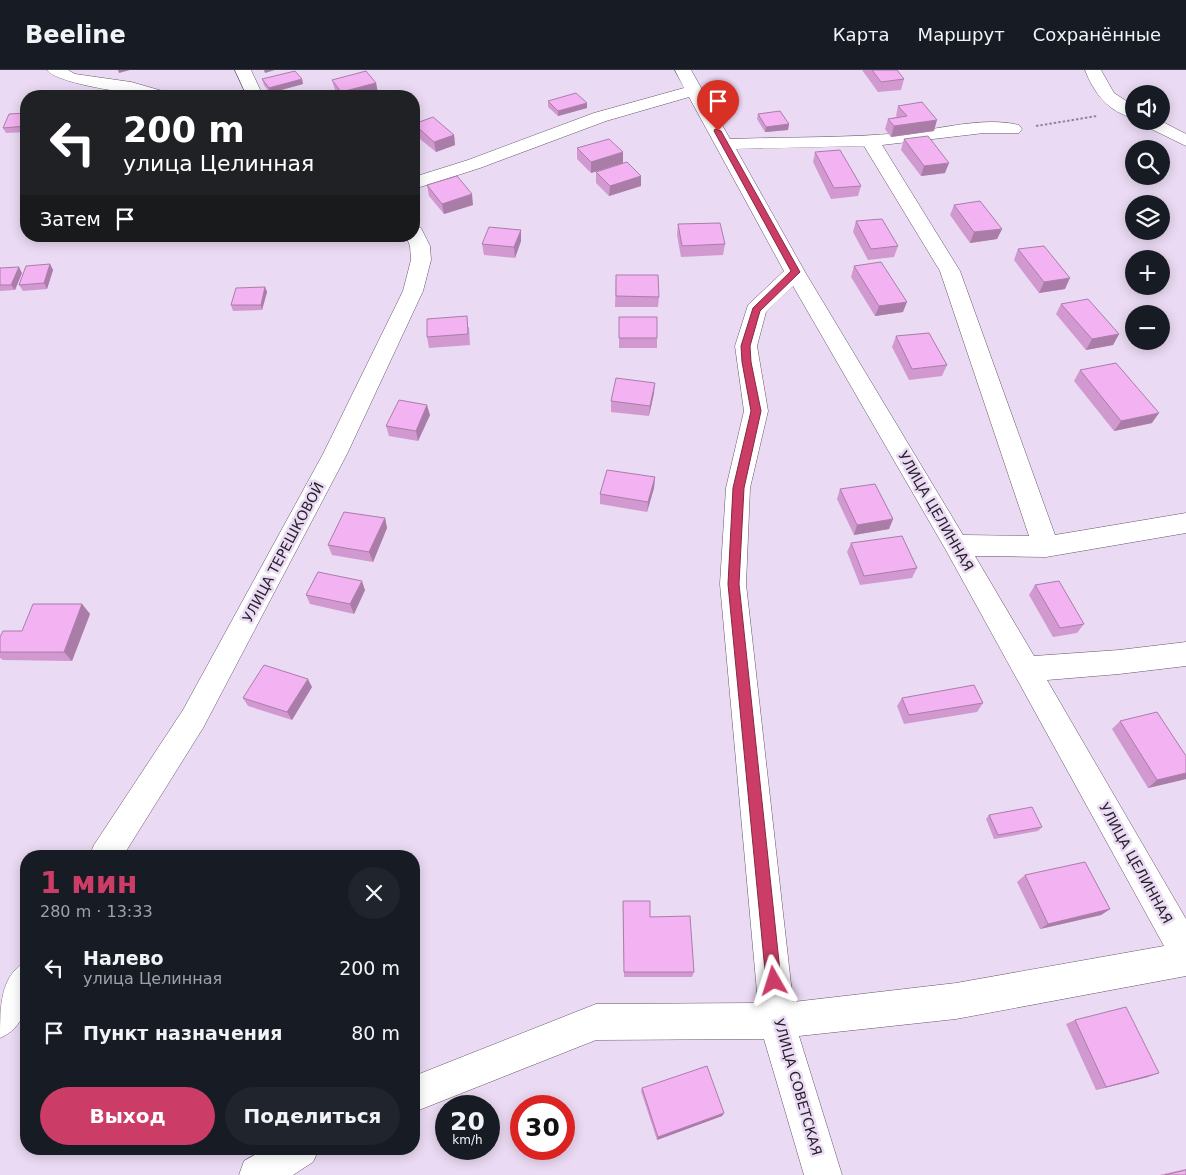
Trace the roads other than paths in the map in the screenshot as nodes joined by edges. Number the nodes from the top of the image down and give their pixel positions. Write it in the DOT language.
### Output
graph roads {
  1 [pos="55,70"];
  2 [pos="243,70"];
  3 [pos="1093,70"];
  4 [pos="689,80"];
  5 [pos="141,90"];
  6 [pos="252,90"];
  7 [pos="1125,108"];
  8 [pos="1013,129"];
  9 [pos="1166,130"];
  10 [pos="870,141"];
  11 [pos="1186,141"];
  12 [pos="725,144"];
  13 [pos="420,181"];
  14 [pos="418,242"];
  15 [pos="795,272"];
  16 [pos="1186,523"];
  17 [pos="956,545"];
  18 [pos="1046,547"];
  19 [pos="1186,654"];
  20 [pos="1026,669"];
  21 [pos="109,850"];
  22 [pos="1186,952"];
  23 [pos="1186,959"];
  24 [pos="20,988"];
  25 [pos="0,1020"];
  26 [pos="778,1021"];
  27 [pos="420,1092"];
  28 [pos="290,1155"];
  29 [pos="258,1175"];
  30 [pos="823,1175"];
  1 -- 5 [label="street"];
  2 -- 6 [label="street"];
  3 -- 7 [label="street"];
  4 -- 12 [label="street, УЛИЦА ЦЕЛИННАЯ"];
  4 -- 13 [label="street"];
  8 -- 10 [label="street"];
  9 -- 11 [label="street"];
  10 -- 12 [label="street"];
  10 -- 18 [label="street"];
  12 -- 15 [label="street, УЛИЦА ЦЕЛИННАЯ"];
  14 -- 21 [label="street, УЛИЦА ТЕРЕШКОВОЙ"];
  15 -- 17 [label="street, УЛИЦА ЦЕЛИННАЯ"];
  15 -- 26 [label="street, УЛИЦА СОВЕТСКАЯ"];
  16 -- 18 [label="street"];
  17 -- 18 [label="street"];
  17 -- 20 [label="street, УЛИЦА ЦЕЛИННАЯ"];
  19 -- 20 [label="street"];
  20 -- 22 [label="street, УЛИЦА ЦЕЛИННАЯ"];
  23 -- 26 [label="street"];
  24 -- 25 [label="street"];
  26 -- 27 [label="street"];
  26 -- 30 [label="street, УЛИЦА СОВЕТСКАЯ"];
  28 -- 29 [label="street"];
}
